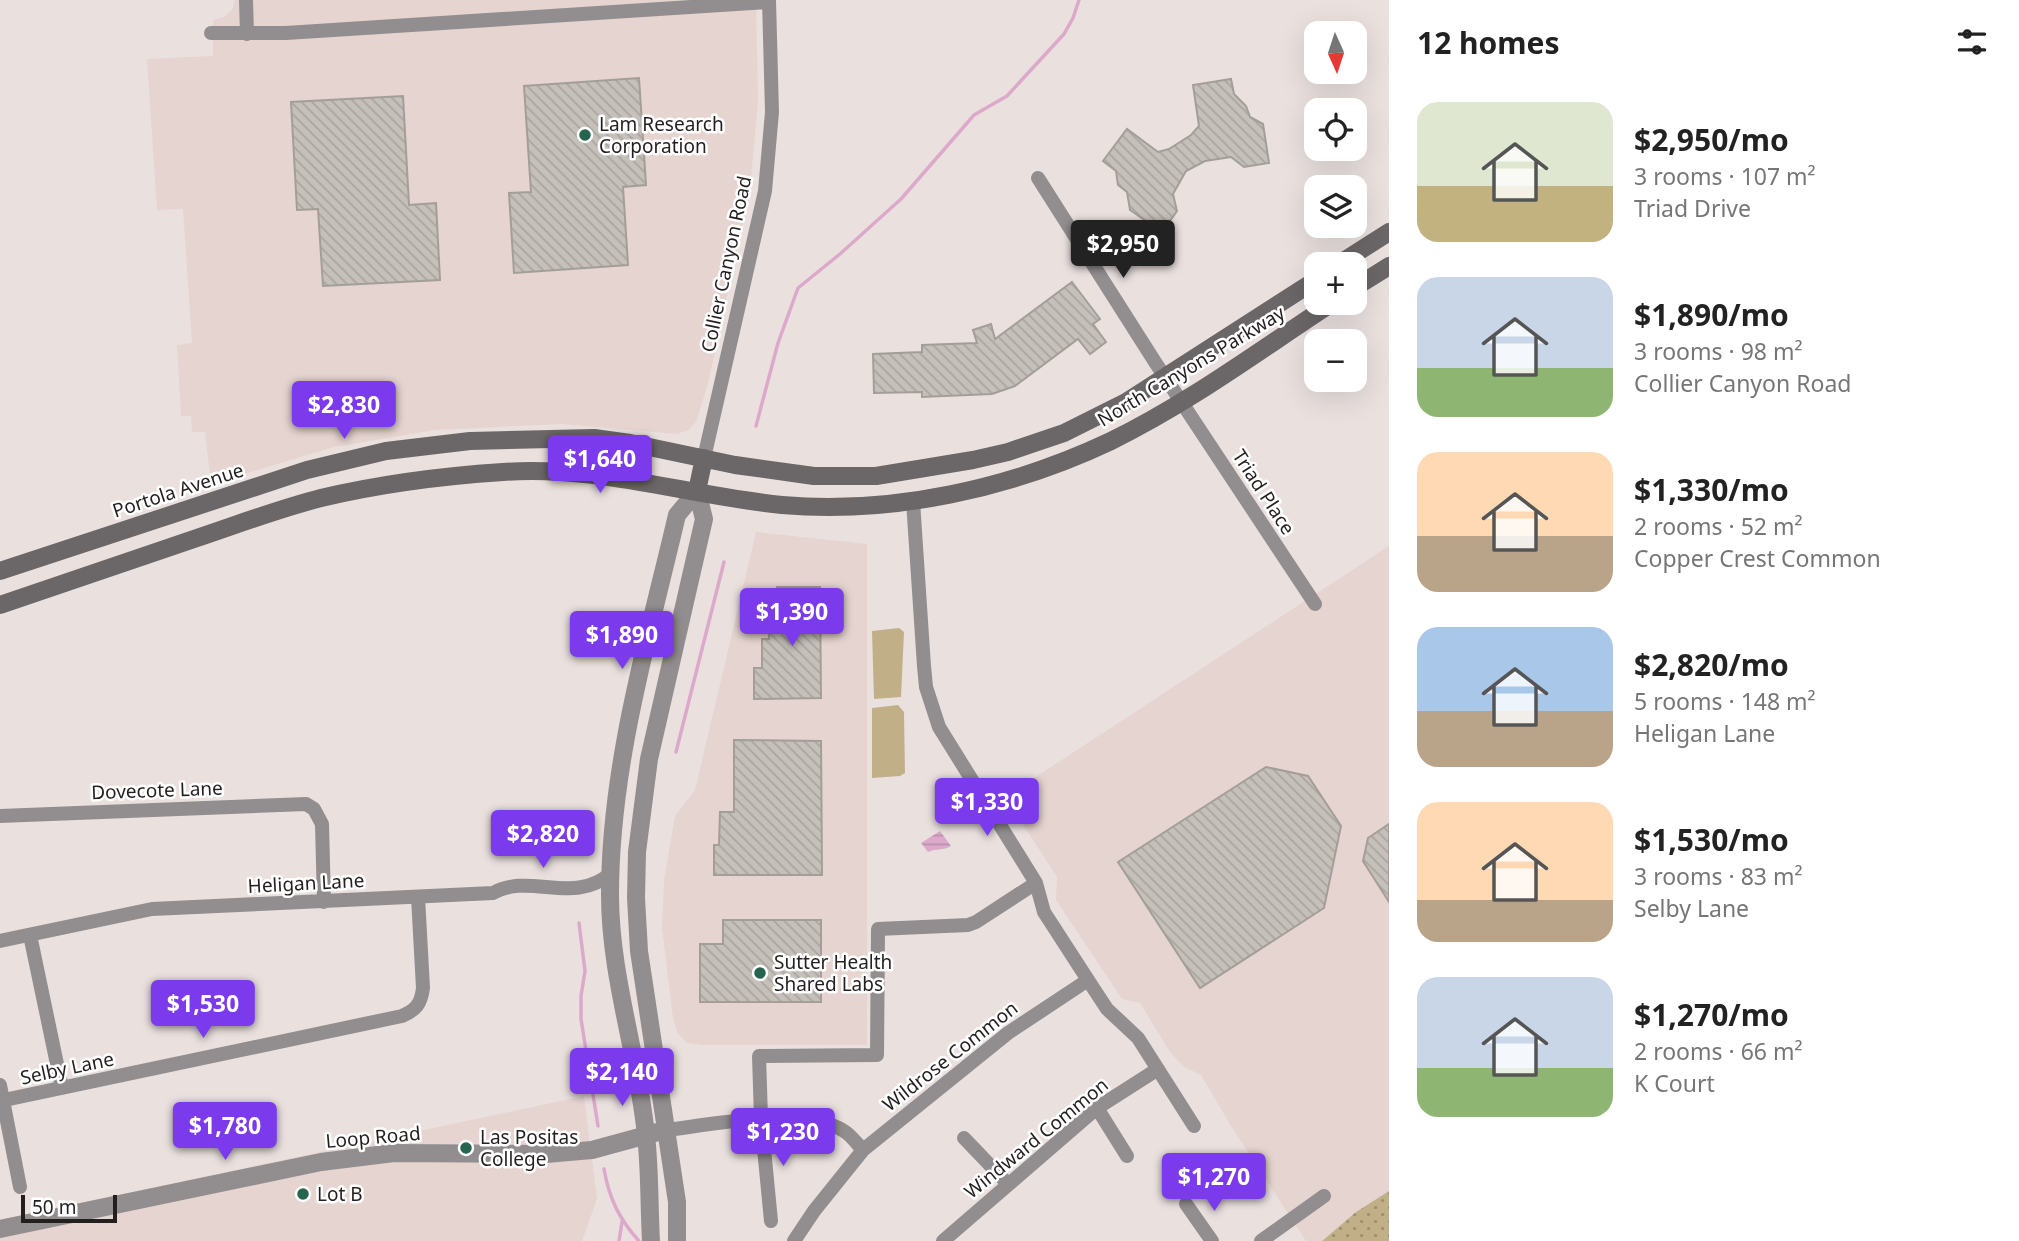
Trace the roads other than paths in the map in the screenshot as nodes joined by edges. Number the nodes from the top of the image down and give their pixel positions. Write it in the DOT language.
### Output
graph roads {
  1 [pos="246,0"];
  2 [pos="769,1"];
  3 [pos="211,33"];
  4 [pos="247,34"];
  5 [pos="1038,178"];
  6 [pos="1389,232"];
  7 [pos="1358,252"];
  8 [pos="1389,266"];
  9 [pos="1367,280"];
  10 [pos="1304,288"];
  11 [pos="1314,315"];
  12 [pos="1165,378"];
  13 [pos="1181,401"];
  14 [pos="704,458"];
  15 [pos="697,491"];
  16 [pos="914,501"];
  17 [pos="0,571"];
  18 [pos="1315,604"];
  19 [pos="0,605"];
  20 [pos="0,816"];
  21 [pos="611,873"];
  22 [pos="1036,883"];
  23 [pos="418,897"];
  24 [pos="324,902"];
  25 [pos="30,935"];
  26 [pos="0,941"];
  27 [pos="1088,980"];
  28 [pos="1158,1069"];
  29 [pos="0,1085"];
  30 [pos="62,1088"];
  31 [pos="2,1101"];
  32 [pos="1097,1108"];
  33 [pos="761,1118"];
  34 [pos="1194,1126"];
  35 [pos="668,1130"];
  36 [pos="646,1135"];
  37 [pos="964,1138"];
  38 [pos="863,1150"];
  39 [pos="1127,1156"];
  40 [pos="1008,1184"];
  41 [pos="20,1187"];
  42 [pos="1324,1196"];
  43 [pos="1186,1205"];
  44 [pos="771,1221"];
  45 [pos="0,1229"];
  46 [pos="651,1241"];
  47 [pos="677,1241"];
  48 [pos="794,1241"];
  49 [pos="943,1241"];
  50 [pos="1212,1241"];
  51 [pos="1261,1241"];
  1 -- 4 [label="street"];
  2 -- 4 [label="street"];
  2 -- 14 [label="street, Collier Canyon Road"];
  3 -- 4 [label="street"];
  5 -- 12 [label="street, Triad Place"];
  6 -- 7 [label="main road"];
  8 -- 9 [label="main road"];
  10 -- 12 [label="main road, North Canyons Parkway"];
  11 -- 13 [label="main road, North Canyons Parkway"];
  12 -- 13 [label="street, Triad Place"];
  12 -- 14 [label="main road, North Canyons Parkway"];
  13 -- 16 [label="main road, North Canyons Parkway"];
  13 -- 18 [label="street, Triad Place"];
  14 -- 15 [label="main road, Collier Canyon Road"];
  14 -- 17 [label="main road, Portola Avenue"];
  15 -- 16 [label="main road, North Canyons Parkway"];
  15 -- 19 [label="main road"];
  15 -- 21 [label="street, Collier Canyon Road"];
  15 -- 35 [label="street, Collier Canyon Road"];
  16 -- 22 [label="street"];
  20 -- 24 [label="street, Dovecote Lane"];
  21 -- 23 [label="street, Heligan Lane"];
  21 -- 36 [label="street, Collier Canyon Road"];
  22 -- 27 [label="street"];
  22 -- 33 [label="street"];
  23 -- 24 [label="street, Heligan Lane"];
  23 -- 30 [label="street, Selby Lane"];
  24 -- 25 [label="street, Heligan Lane"];
  25 -- 26 [label="street, Heligan Lane"];
  25 -- 30 [label="street"];
  27 -- 28 [label="street"];
  27 -- 38 [label="street, Wildrose Common"];
  28 -- 32 [label="street, Windward Common"];
  28 -- 34 [label="street"];
  29 -- 31 [label="street"];
  30 -- 31 [label="street, Selby Lane"];
  31 -- 41 [label="street"];
  32 -- 39 [label="street"];
  32 -- 40 [label="street, Windward Common"];
  33 -- 35 [label="street"];
  33 -- 38 [label="street"];
  33 -- 44 [label="street"];
  35 -- 36 [label="street, Loop Road"];
  35 -- 47 [label="street, Collier Canyon Road"];
  36 -- 45 [label="street, Loop Road"];
  36 -- 46 [label="street, Collier Canyon Road"];
  37 -- 40 [label="street"];
  38 -- 48 [label="street, Wildrose Common"];
  40 -- 49 [label="street, Windward Common"];
  42 -- 51 [label="street"];
  43 -- 50 [label="street"];
}
